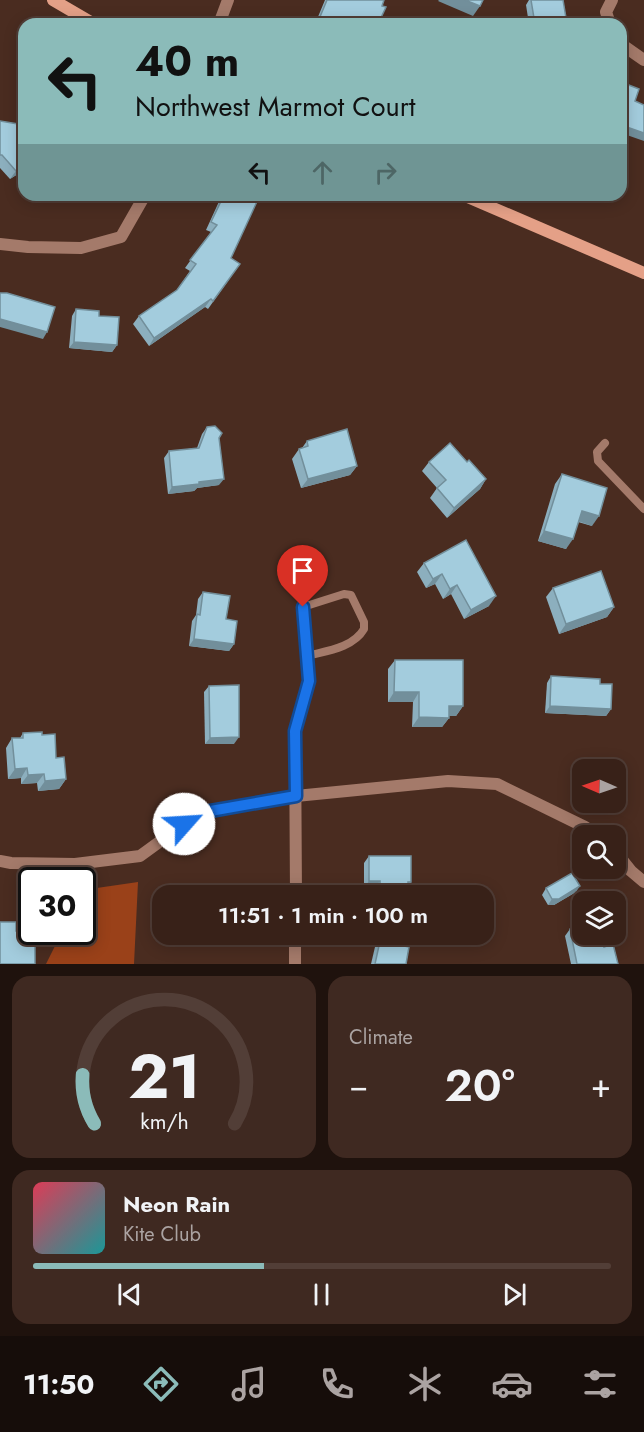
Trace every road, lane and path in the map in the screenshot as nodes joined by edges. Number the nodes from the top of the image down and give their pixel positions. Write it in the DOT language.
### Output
graph roads {
  1 [pos="52,0"];
  2 [pos="228,0"];
  3 [pos="612,0"];
  4 [pos="84,18"];
  5 [pos="221,18"];
  6 [pos="608,18"];
  7 [pos="627,48"];
  8 [pos="644,60"];
  9 [pos="142,201"];
  10 [pos="477,201"];
  11 [pos="0,244"];
  12 [pos="644,273"];
  13 [pos="605,443"];
  14 [pos="644,509"];
  15 [pos="303,607"];
  16 [pos="307,656"];
  17 [pos="296,796"];
  18 [pos="581,825"];
  19 [pos="0,861"];
  20 [pos="626,865"];
  21 [pos="644,882"];
  22 [pos="296,885"];
  23 [pos="295,945"];
  24 [pos="295,964"];
  1 -- 4 [label="main road"];
  2 -- 5 [label="street"];
  3 -- 6 [label="street"];
  7 -- 8 [label="street"];
  9 -- 11 [label="street"];
  10 -- 12 [label="main road"];
  13 -- 14 [label="lane"];
  15 -- 16 [label="street"];
  15 -- 16 [label="lane"];
  16 -- 17 [label="street"];
  17 -- 18 [label="street"];
  17 -- 19 [label="street"];
  17 -- 22 [label="street"];
  20 -- 21 [label="street"];
  23 -- 24 [label="street"];
}
